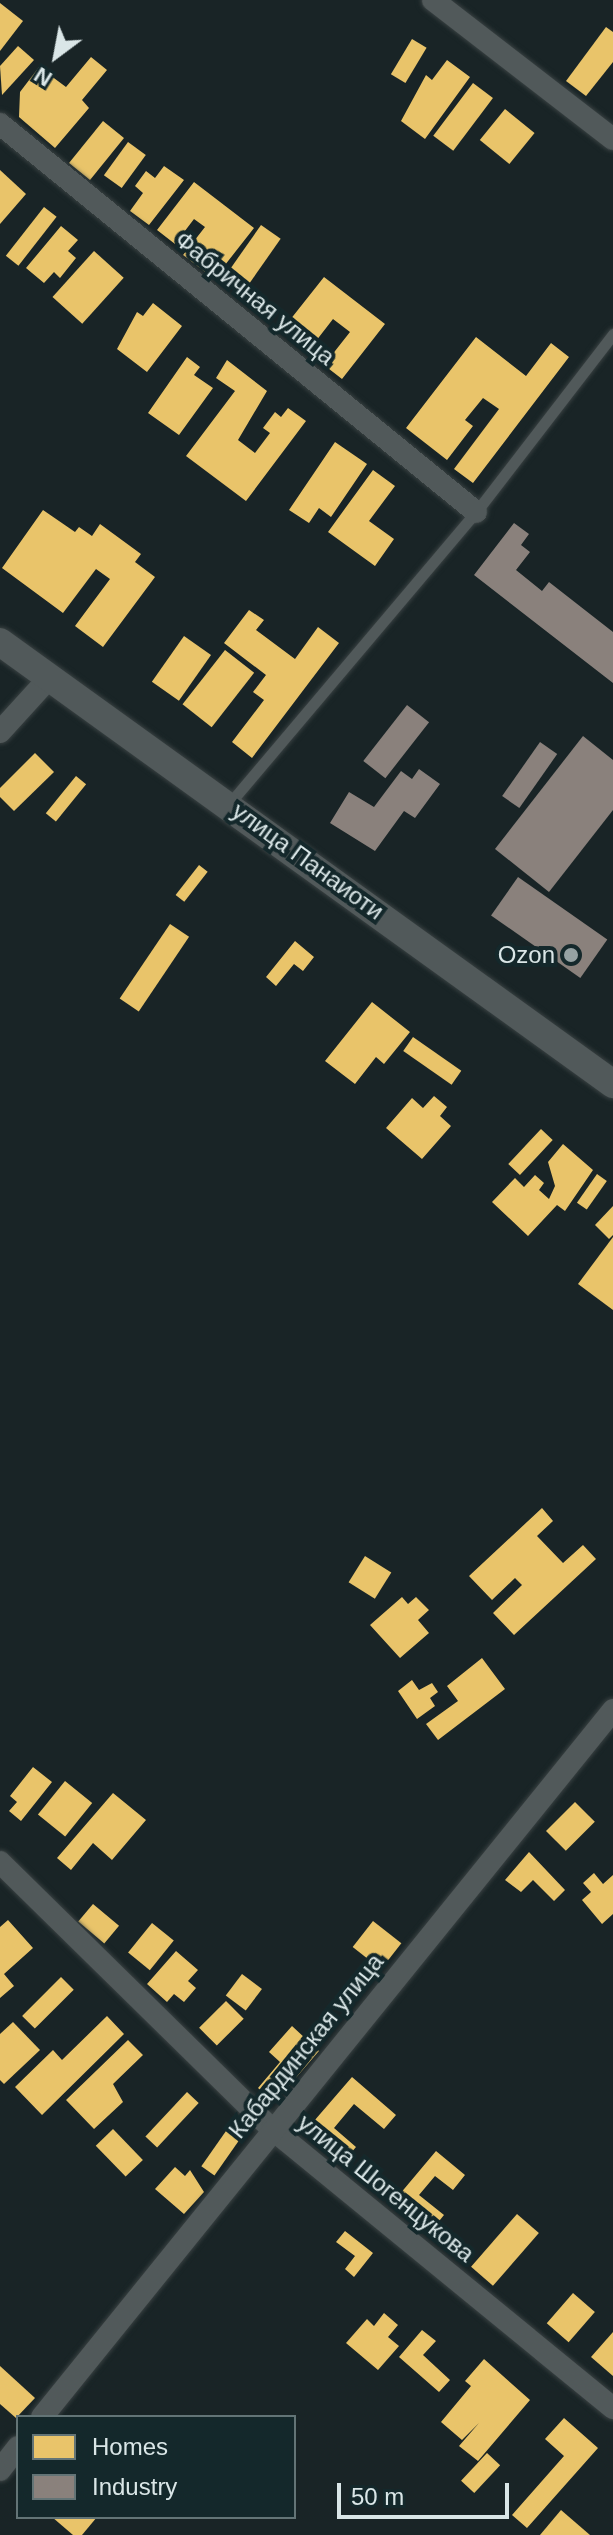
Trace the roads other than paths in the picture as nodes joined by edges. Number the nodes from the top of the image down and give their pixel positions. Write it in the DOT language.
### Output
graph roads {
  1 [pos="433,0"];
  2 [pos="0,124"];
  3 [pos="613,139"];
  4 [pos="613,334"];
  5 [pos="476,512"];
  6 [pos="0,642"];
  7 [pos="50,677"];
  8 [pos="0,732"];
  9 [pos="229,804"];
  10 [pos="613,1084"];
  11 [pos="613,1710"];
  12 [pos="0,1862"];
  13 [pos="272,2129"];
  14 [pos="613,2408"];
  15 [pos="44,2415"];
  16 [pos="16,2450"];
  17 [pos="0,2470"];
  1 -- 3 [label="street"];
  2 -- 5 [label="street, Фабричная улица"];
  4 -- 5 [label="lane"];
  5 -- 9 [label="lane"];
  6 -- 7 [label="street, улица Панаиоти"];
  7 -- 8 [label="street"];
  7 -- 9 [label="street, улица Панаиоти"];
  9 -- 10 [label="street, улица Панаиоти"];
  11 -- 13 [label="street, Кабардинская улица"];
  12 -- 13 [label="street, улица Шогенцукова"];
  13 -- 14 [label="street, улица Шогенцукова"];
  13 -- 15 [label="street, Кабардинская улица"];
  16 -- 17 [label="street"];
}
